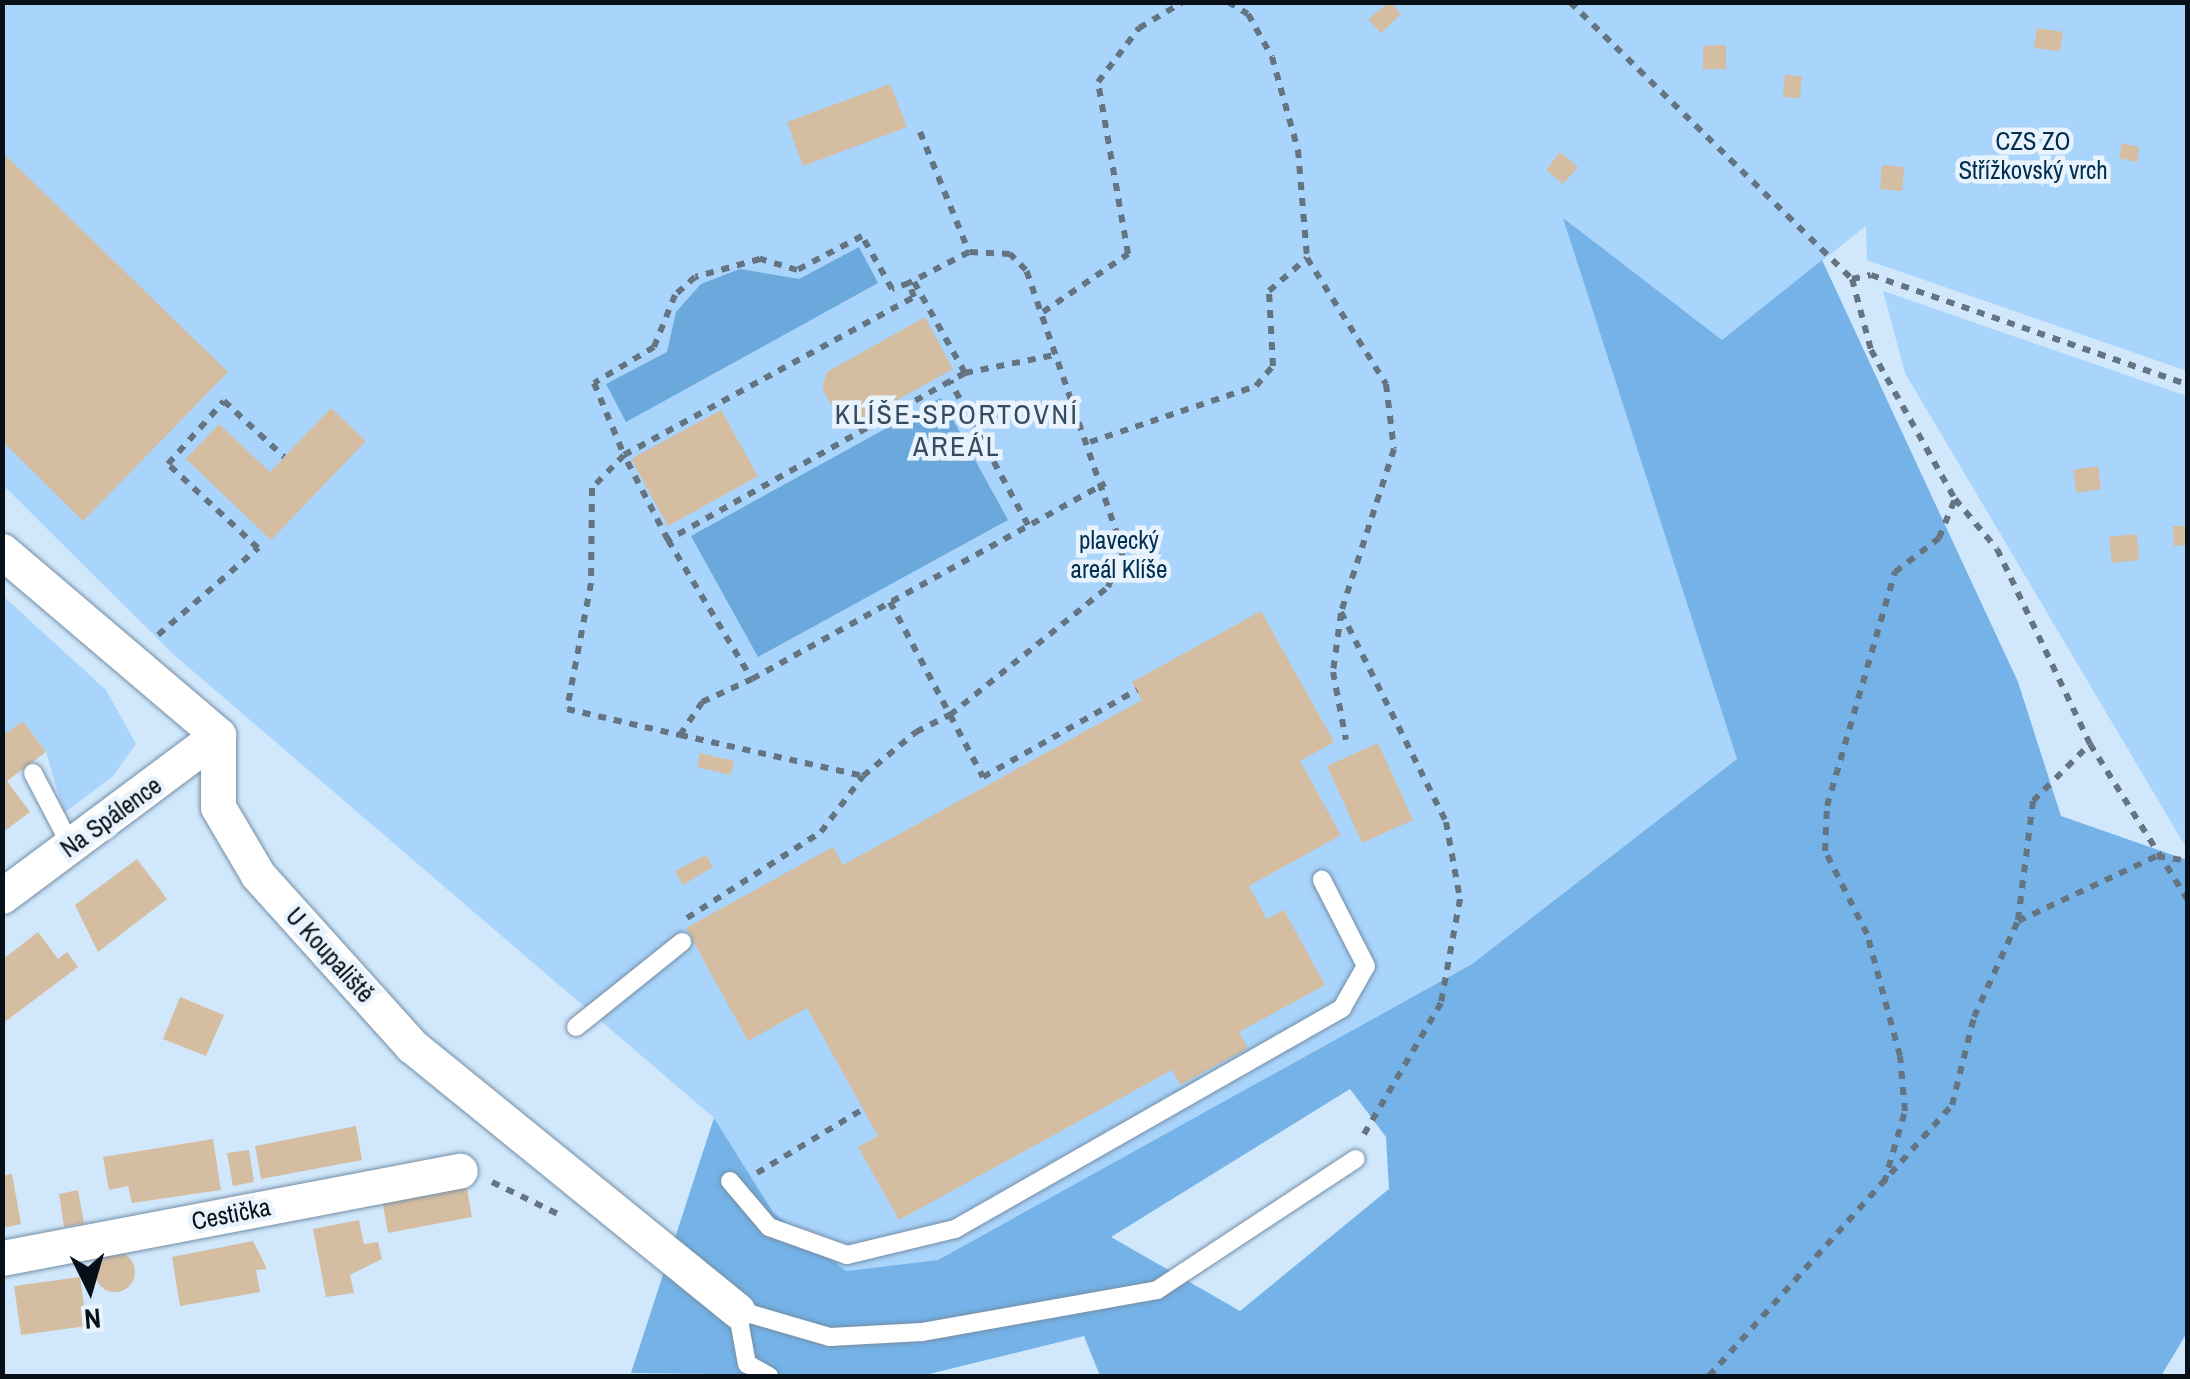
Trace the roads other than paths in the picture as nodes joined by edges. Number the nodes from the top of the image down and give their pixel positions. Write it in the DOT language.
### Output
graph roads {
  1 [pos="6,561"];
  2 [pos="218,735"];
  3 [pos="33,772"];
  4 [pos="71,846"];
  5 [pos="1322,880"];
  6 [pos="2,896"];
  7 [pos="682,942"];
  8 [pos="576,1027"];
  9 [pos="1356,1159"];
  10 [pos="460,1171"];
  11 [pos="732,1184"];
  12 [pos="2,1258"];
  13 [pos="737,1310"];
  14 [pos="768,1376"];
  1 -- 2 [label="street"];
  2 -- 4 [label="street, Na Spálence"];
  2 -- 13 [label="street, U Koupaliště"];
  3 -- 4 [label="lane"];
  4 -- 6 [label="street, Na Spálence"];
  5 -- 11 [label="lane"];
  7 -- 8 [label="lane"];
  9 -- 13 [label="lane"];
  10 -- 12 [label="street, Cestička"];
  13 -- 14 [label="lane"];
}
